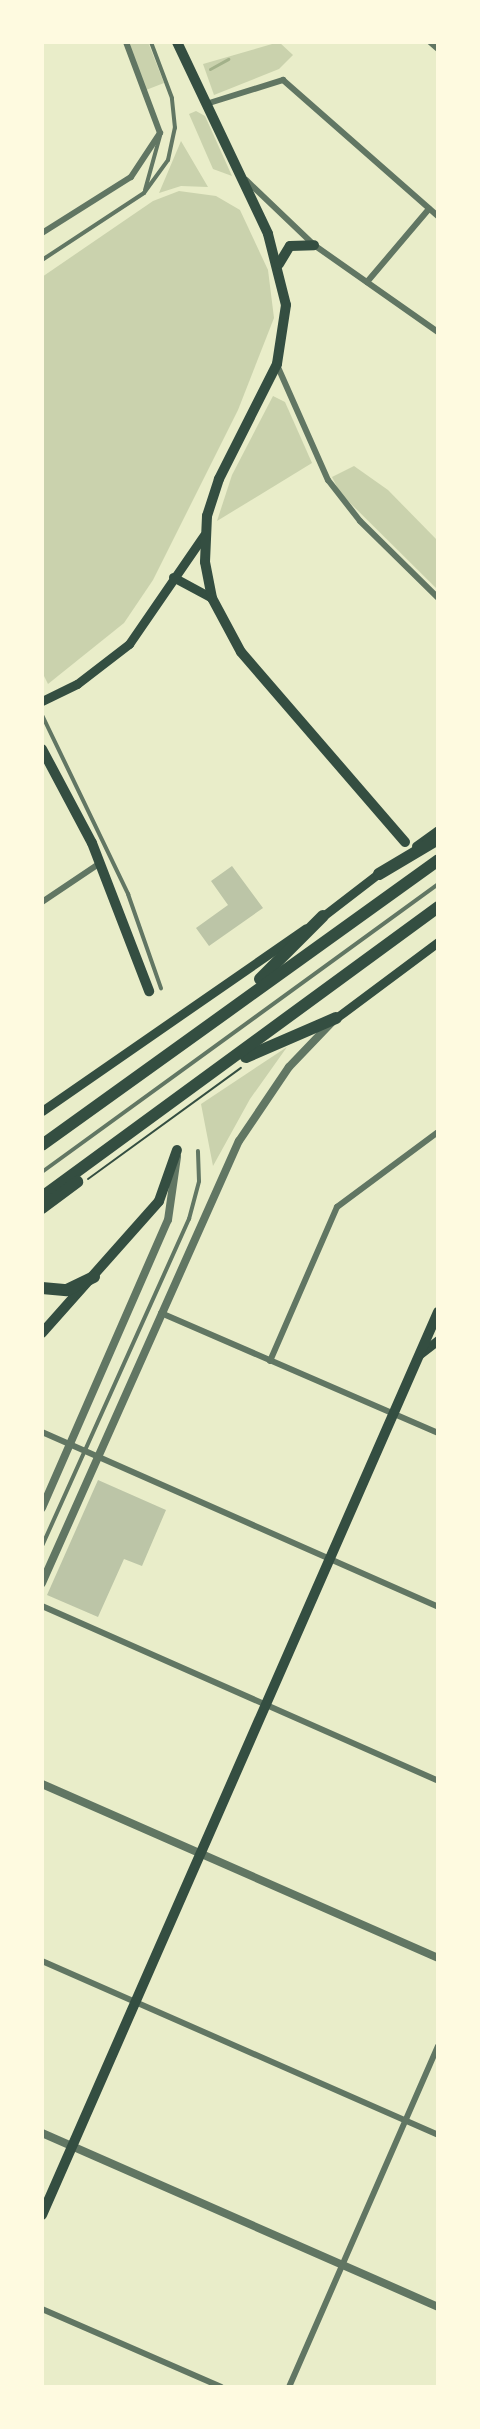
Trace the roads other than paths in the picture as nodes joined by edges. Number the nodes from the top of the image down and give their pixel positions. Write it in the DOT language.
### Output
graph roads {
  1 [pos="126,42"];
  2 [pos="151,42"];
  3 [pos="177,42"];
  4 [pos="430,42"];
  5 [pos="438,49"];
  6 [pos="207,104"];
  7 [pos="160,133"];
  8 [pos="240,174"];
  9 [pos="144,193"];
  10 [pos="429,209"];
  11 [pos="438,216"];
  12 [pos="42,233"];
  13 [pos="314,245"];
  14 [pos="42,260"];
  15 [pos="279,265"];
  16 [pos="367,282"];
  17 [pos="438,332"];
  18 [pos="277,364"];
  19 [pos="204,535"];
  20 [pos="173,577"];
  21 [pos="212,598"];
  22 [pos="438,598"];
  23 [pos="42,701"];
  24 [pos="42,715"];
  25 [pos="42,749"];
  26 [pos="438,830"];
  27 [pos="438,838"];
  28 [pos="405,842"];
  29 [pos="438,860"];
  30 [pos="100,863"];
  31 [pos="379,874"];
  32 [pos="438,884"];
  33 [pos="42,902"];
  34 [pos="438,907"];
  35 [pos="324,916"];
  36 [pos="438,942"];
  37 [pos="161,988"];
  38 [pos="149,991"];
  39 [pos="235,1004"];
  40 [pos="336,1018"];
  41 [pos="228,1064"];
  42 [pos="42,1111"];
  43 [pos="438,1132"];
  44 [pos="122,1141"];
  45 [pos="42,1145"];
  46 [pos="177,1150"];
  47 [pos="198,1151"];
  48 [pos="42,1172"];
  49 [pos="42,1197"];
  50 [pos="42,1208"];
  51 [pos="94,1277"];
  52 [pos="42,1288"];
  53 [pos="438,1312"];
  54 [pos="161,1313"];
  55 [pos="42,1333"];
  56 [pos="438,1340"];
  57 [pos="420,1354"];
  58 [pos="270,1361"];
  59 [pos="393,1414"];
  60 [pos="42,1432"];
  61 [pos="438,1433"];
  62 [pos="70,1444"];
  63 [pos="84,1450"];
  64 [pos="98,1456"];
  65 [pos="42,1508"];
  66 [pos="42,1546"];
  67 [pos="330,1559"];
  68 [pos="42,1583"];
  69 [pos="42,1606"];
  70 [pos="438,1607"];
  71 [pos="266,1705"];
  72 [pos="438,1781"];
  73 [pos="42,1784"];
  74 [pos="201,1854"];
  75 [pos="438,1958"];
  76 [pos="42,1961"];
  77 [pos="135,2002"];
  78 [pos="438,2046"];
  79 [pos="405,2120"];
  80 [pos="42,2133"];
  81 [pos="438,2134"];
  82 [pos="72,2146"];
  83 [pos="42,2215"];
  84 [pos="342,2265"];
  85 [pos="438,2307"];
  86 [pos="42,2309"];
  87 [pos="220,2387"];
  88 [pos="289,2387"];
  1 -- 7 [label="street"];
  2 -- 9 [label="lane"];
  3 -- 6 [label="main road"];
  4 -- 5 [label="street"];
  6 -- 8 [label="main road"];
  6 -- 10 [label="street"];
  7 -- 9 [label="lane"];
  7 -- 12 [label="street"];
  8 -- 13 [label="street"];
  8 -- 15 [label="main road"];
  9 -- 14 [label="lane"];
  10 -- 11 [label="street"];
  10 -- 16 [label="street"];
  13 -- 15 [label="main road"];
  13 -- 16 [label="street"];
  15 -- 18 [label="main road"];
  16 -- 17 [label="street"];
  18 -- 19 [label="main road"];
  18 -- 22 [label="street"];
  19 -- 20 [label="main road"];
  19 -- 21 [label="main road"];
  20 -- 21 [label="main road"];
  20 -- 23 [label="main road"];
  21 -- 28 [label="main road"];
  24 -- 37 [label="lane"];
  25 -- 30 [label="main road"];
  26 -- 31 [label="main road"];
  27 -- 31 [label="highway"];
  29 -- 39 [label="highway"];
  30 -- 33 [label="street"];
  30 -- 38 [label="main road"];
  31 -- 35 [label="main road"];
  32 -- 48 [label="lane"];
  34 -- 41 [label="highway"];
  35 -- 39 [label="highway"];
  35 -- 42 [label="main road"];
  36 -- 40 [label="main road"];
  39 -- 45 [label="highway"];
  40 -- 41 [label="highway"];
  40 -- 54 [label="street"];
  41 -- 44 [label="highway"];
  43 -- 58 [label="street"];
  44 -- 49 [label="highway"];
  44 -- 50 [label="highway"];
  46 -- 51 [label="main road"];
  46 -- 62 [label="street"];
  47 -- 63 [label="lane"];
  51 -- 52 [label="highway"];
  51 -- 55 [label="main road"];
  53 -- 57 [label="main road"];
  54 -- 58 [label="street"];
  54 -- 64 [label="street"];
  56 -- 57 [label="main road"];
  57 -- 59 [label="main road"];
  58 -- 59 [label="street"];
  59 -- 61 [label="street"];
  59 -- 67 [label="main road"];
  60 -- 62 [label="street"];
  62 -- 63 [label="street"];
  62 -- 65 [label="street"];
  63 -- 64 [label="street"];
  63 -- 66 [label="lane"];
  64 -- 67 [label="street"];
  64 -- 68 [label="street"];
  67 -- 70 [label="street"];
  67 -- 71 [label="main road"];
  69 -- 71 [label="street"];
  71 -- 72 [label="street"];
  71 -- 74 [label="main road"];
  73 -- 74 [label="street"];
  74 -- 75 [label="street"];
  74 -- 77 [label="main road"];
  76 -- 77 [label="street"];
  77 -- 79 [label="street"];
  77 -- 82 [label="main road"];
  78 -- 79 [label="street"];
  79 -- 81 [label="street"];
  79 -- 84 [label="street"];
  80 -- 82 [label="street"];
  82 -- 83 [label="main road"];
  82 -- 84 [label="street"];
  84 -- 85 [label="street"];
  84 -- 88 [label="street"];
  86 -- 87 [label="street"];
}
